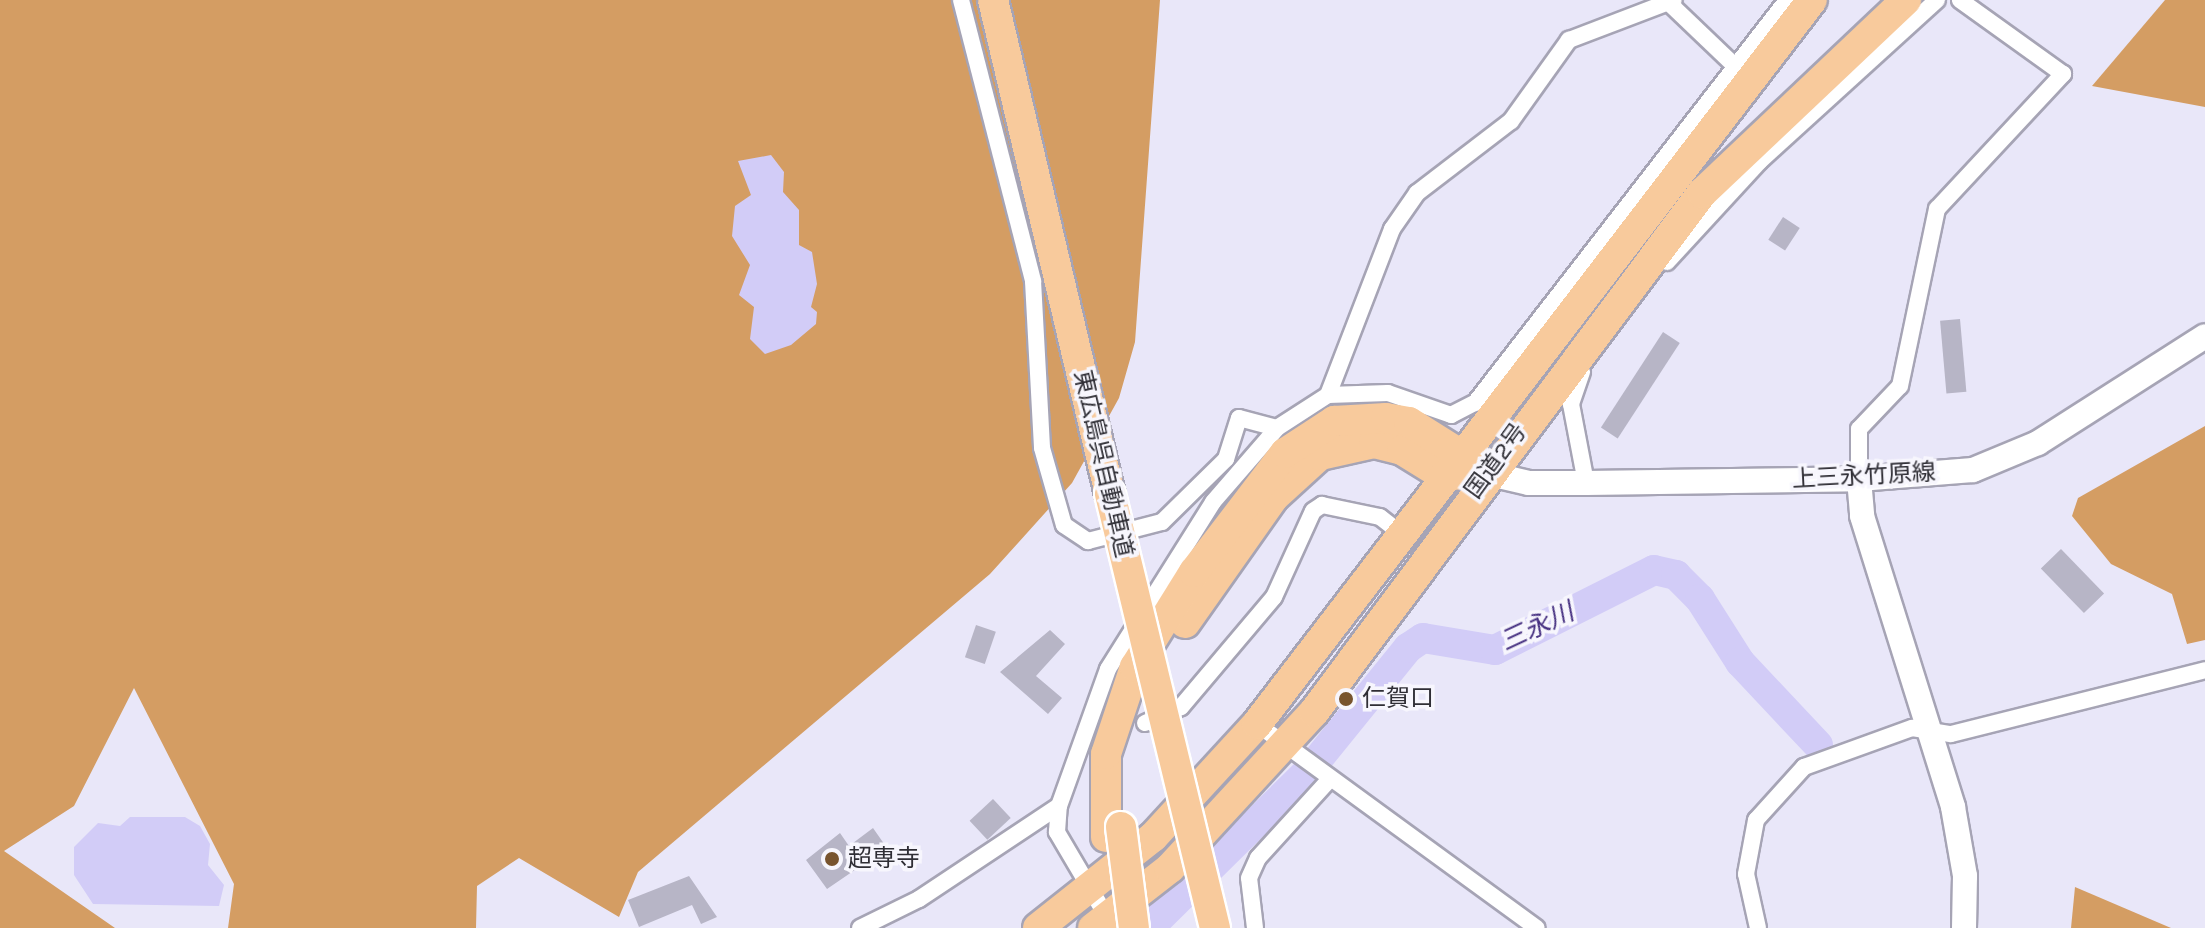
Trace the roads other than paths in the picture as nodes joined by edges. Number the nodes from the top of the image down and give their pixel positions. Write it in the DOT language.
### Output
graph roads {
  1 [pos="961,0"];
  2 [pos="993,0"];
  3 [pos="1787,0"];
  4 [pos="1812,0"];
  5 [pos="1906,0"];
  6 [pos="1937,0"];
  7 [pos="1960,0"];
  8 [pos="1671,1"];
  9 [pos="1735,66"];
  10 [pos="2205,336"];
  11 [pos="1533,347"];
  12 [pos="1328,395"];
  13 [pos="1277,428"];
  14 [pos="1453,464"];
  15 [pos="1486,473"];
  16 [pos="1859,479"];
  17 [pos="1586,483"];
  18 [pos="1402,534"];
  19 [pos="2205,670"];
  20 [pos="1145,723"];
  21 [pos="1257,724"];
  22 [pos="1102,732"];
  23 [pos="1932,735"];
  24 [pos="1079,736"];
  25 [pos="1284,744"];
  26 [pos="1329,780"];
  27 [pos="1059,806"];
  28 [pos="1108,919"];
  29 [pos="860,928"];
  30 [pos="1038,928"];
  31 [pos="1215,928"];
  32 [pos="1255,928"];
  33 [pos="1537,928"];
  34 [pos="1758,928"];
  35 [pos="1964,928"];
  1 -- 13 [label="street"];
  2 -- 31 [label="highway, 東広島呉自動車道, bridge"];
  3 -- 9 [label="street"];
  4 -- 11 [label="highway, 国道2号"];
  5 -- 15 [label="highway, 国道2号"];
  6 -- 17 [label="street"];
  7 -- 16 [label="street"];
  8 -- 9 [label="street"];
  8 -- 12 [label="street"];
  9 -- 11 [label="street"];
  10 -- 16 [label="main road, 上三永竹原線"];
  11 -- 12 [label="street"];
  11 -- 14 [label="highway, 国道2号"];
  12 -- 13 [label="street"];
  13 -- 24 [label="street"];
  14 -- 15 [label="highway"];
  14 -- 18 [label="highway, 国道2号"];
  14 -- 28 [label="highway"];
  15 -- 17 [label="main road, 上三永竹原線"];
  15 -- 25 [label="highway, 国道2号"];
  16 -- 17 [label="main road, 上三永竹原線"];
  16 -- 23 [label="main road"];
  18 -- 20 [label="street"];
  18 -- 21 [label="highway, 国道2号"];
  19 -- 23 [label="street"];
  21 -- 25 [label="street"];
  21 -- 28 [label="highway, 国道2号"];
  22 -- 24 [label="street"];
  23 -- 34 [label="street"];
  23 -- 35 [label="main road"];
  24 -- 27 [label="street"];
  25 -- 26 [label="street"];
  25 -- 28 [label="highway, 国道2号"];
  26 -- 32 [label="street"];
  26 -- 33 [label="street"];
  27 -- 28 [label="street"];
  27 -- 29 [label="street"];
  28 -- 30 [label="highway, 国道2号"];
}
